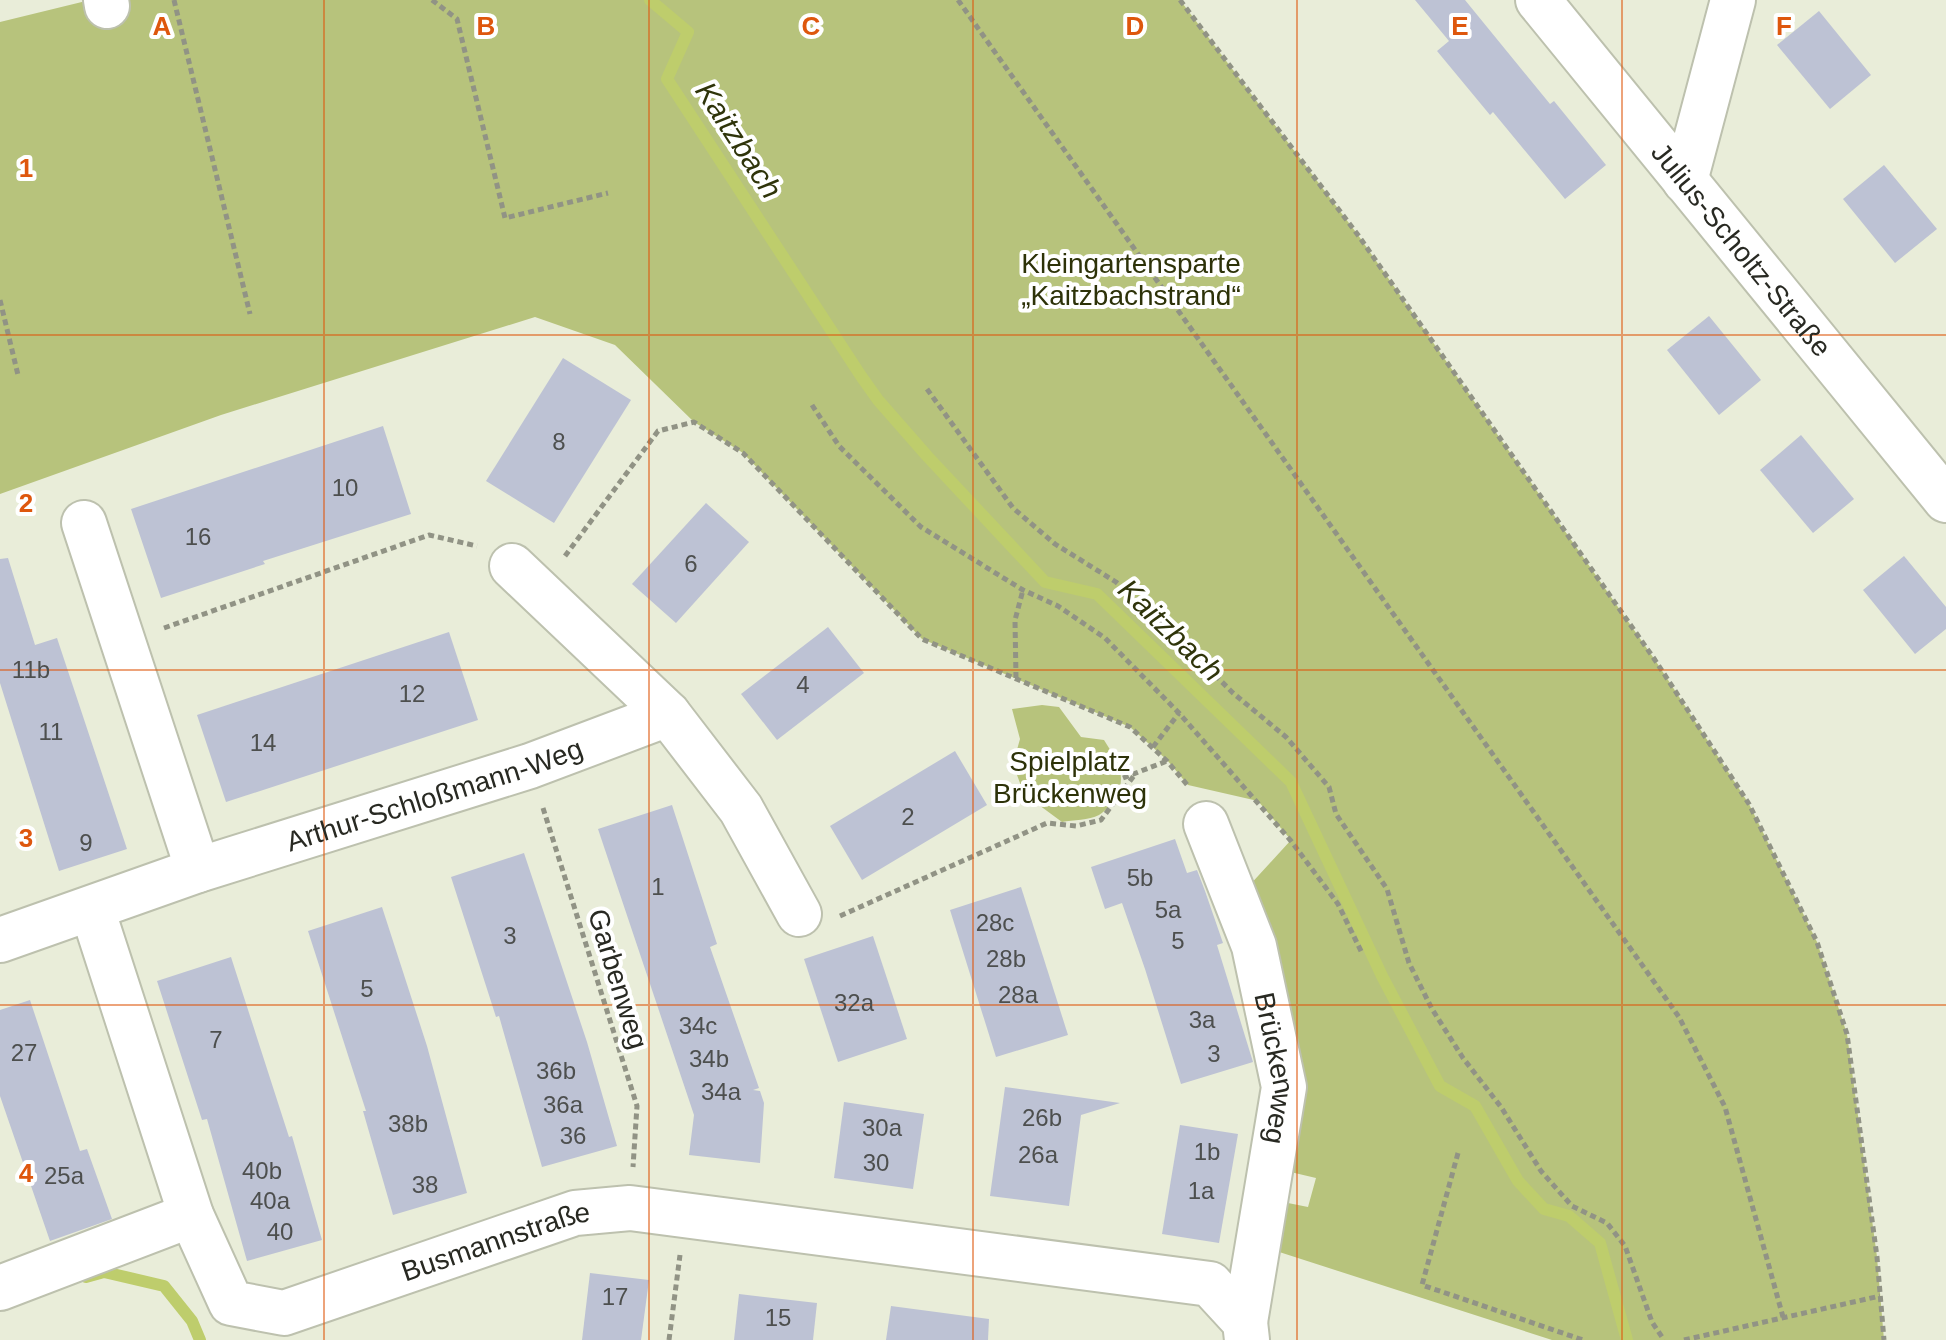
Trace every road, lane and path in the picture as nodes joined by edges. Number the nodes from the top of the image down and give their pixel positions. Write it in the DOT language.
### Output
graph roads {
  1 [pos="174,0"];
  2 [pos="432,0"];
  3 [pos="958,0"];
  4 [pos="1180,0"];
  5 [pos="1538,0"];
  6 [pos="1733,0"];
  7 [pos="1685,181"];
  8 [pos="608,193"];
  9 [pos="0,300"];
  10 [pos="250,314"];
  11 [pos="18,375"];
  12 [pos="927,389"];
  13 [pos="812,405"];
  14 [pos="1946,500"];
  15 [pos="84,523"];
  16 [pos="526,578"];
  17 [pos="1023,590"];
  18 [pos="122,643"];
  19 [pos="1016,678"];
  20 [pos="1055,695"];
  21 [pos="1051,705"];
  22 [pos="1179,713"];
  23 [pos="668,714"];
  24 [pos="1152,748"];
  25 [pos="1167,761"];
  26 [pos="530,766"];
  27 [pos="1136,773"];
  28 [pos="1123,778"];
  29 [pos="1206,824"];
  30 [pos="198,870"];
  31 [pos="92,909"];
  32 [pos="799,914"];
  33 [pos="0,940"];
  34 [pos="1362,953"];
  35 [pos="1458,1153"];
  36 [pos="630,1208"];
  37 [pos="191,1215"];
  38 [pos="685,1215"];
  39 [pos="0,1288"];
  40 [pos="1880,1296"];
  41 [pos="1783,1317"];
  42 [pos="1246,1331"];
  43 [pos="669,1340"];
  44 [pos="1583,1340"];
  45 [pos="1664,1340"];
  46 [pos="1684,1340"];
  47 [pos="1884,1340"];
  1 -- 10 [label="path"];
  2 -- 8 [label="path"];
  3 -- 41 [label="path"];
  4 -- 40 [label="path"];
  5 -- 7 [label="street, Julius-Scholtz-Straße"];
  6 -- 7 [label="street"];
  7 -- 14 [label="street, Julius-Scholtz-Straße"];
  9 -- 11 [label="path"];
  12 -- 45 [label="path"];
  13 -- 17 [label="path"];
  15 -- 18 [label="street"];
  16 -- 18 [label="path"];
  16 -- 19 [label="path"];
  16 -- 23 [label="street"];
  17 -- 19 [label="path"];
  17 -- 22 [label="path"];
  18 -- 30 [label="street"];
  19 -- 20 [label="path"];
  20 -- 21 [label="path"];
  20 -- 24 [label="path"];
  22 -- 24 [label="path"];
  22 -- 34 [label="path"];
  23 -- 26 [label="street, Arthur-Schloßmann-Weg"];
  23 -- 32 [label="street"];
  24 -- 25 [label="path"];
  25 -- 27 [label="path"];
  25 -- 29 [label="path"];
  26 -- 30 [label="street, Arthur-Schloßmann-Weg"];
  26 -- 36 [label="path, Garbenweg"];
  27 -- 28 [label="path"];
  27 -- 32 [label="path"];
  29 -- 42 [label="street, Brückenweg"];
  30 -- 31 [label="street, Arthur-Schloßmann-Weg"];
  31 -- 33 [label="street"];
  31 -- 37 [label="street, Busmannstraße"];
  35 -- 44 [label="path"];
  36 -- 37 [label="street, Busmannstraße"];
  36 -- 38 [label="street, Busmannstraße"];
  37 -- 39 [label="street"];
  38 -- 42 [label="street, Busmannstraße"];
  38 -- 43 [label="path"];
  40 -- 41 [label="path"];
  40 -- 47 [label="path"];
  41 -- 46 [label="path"];
}
